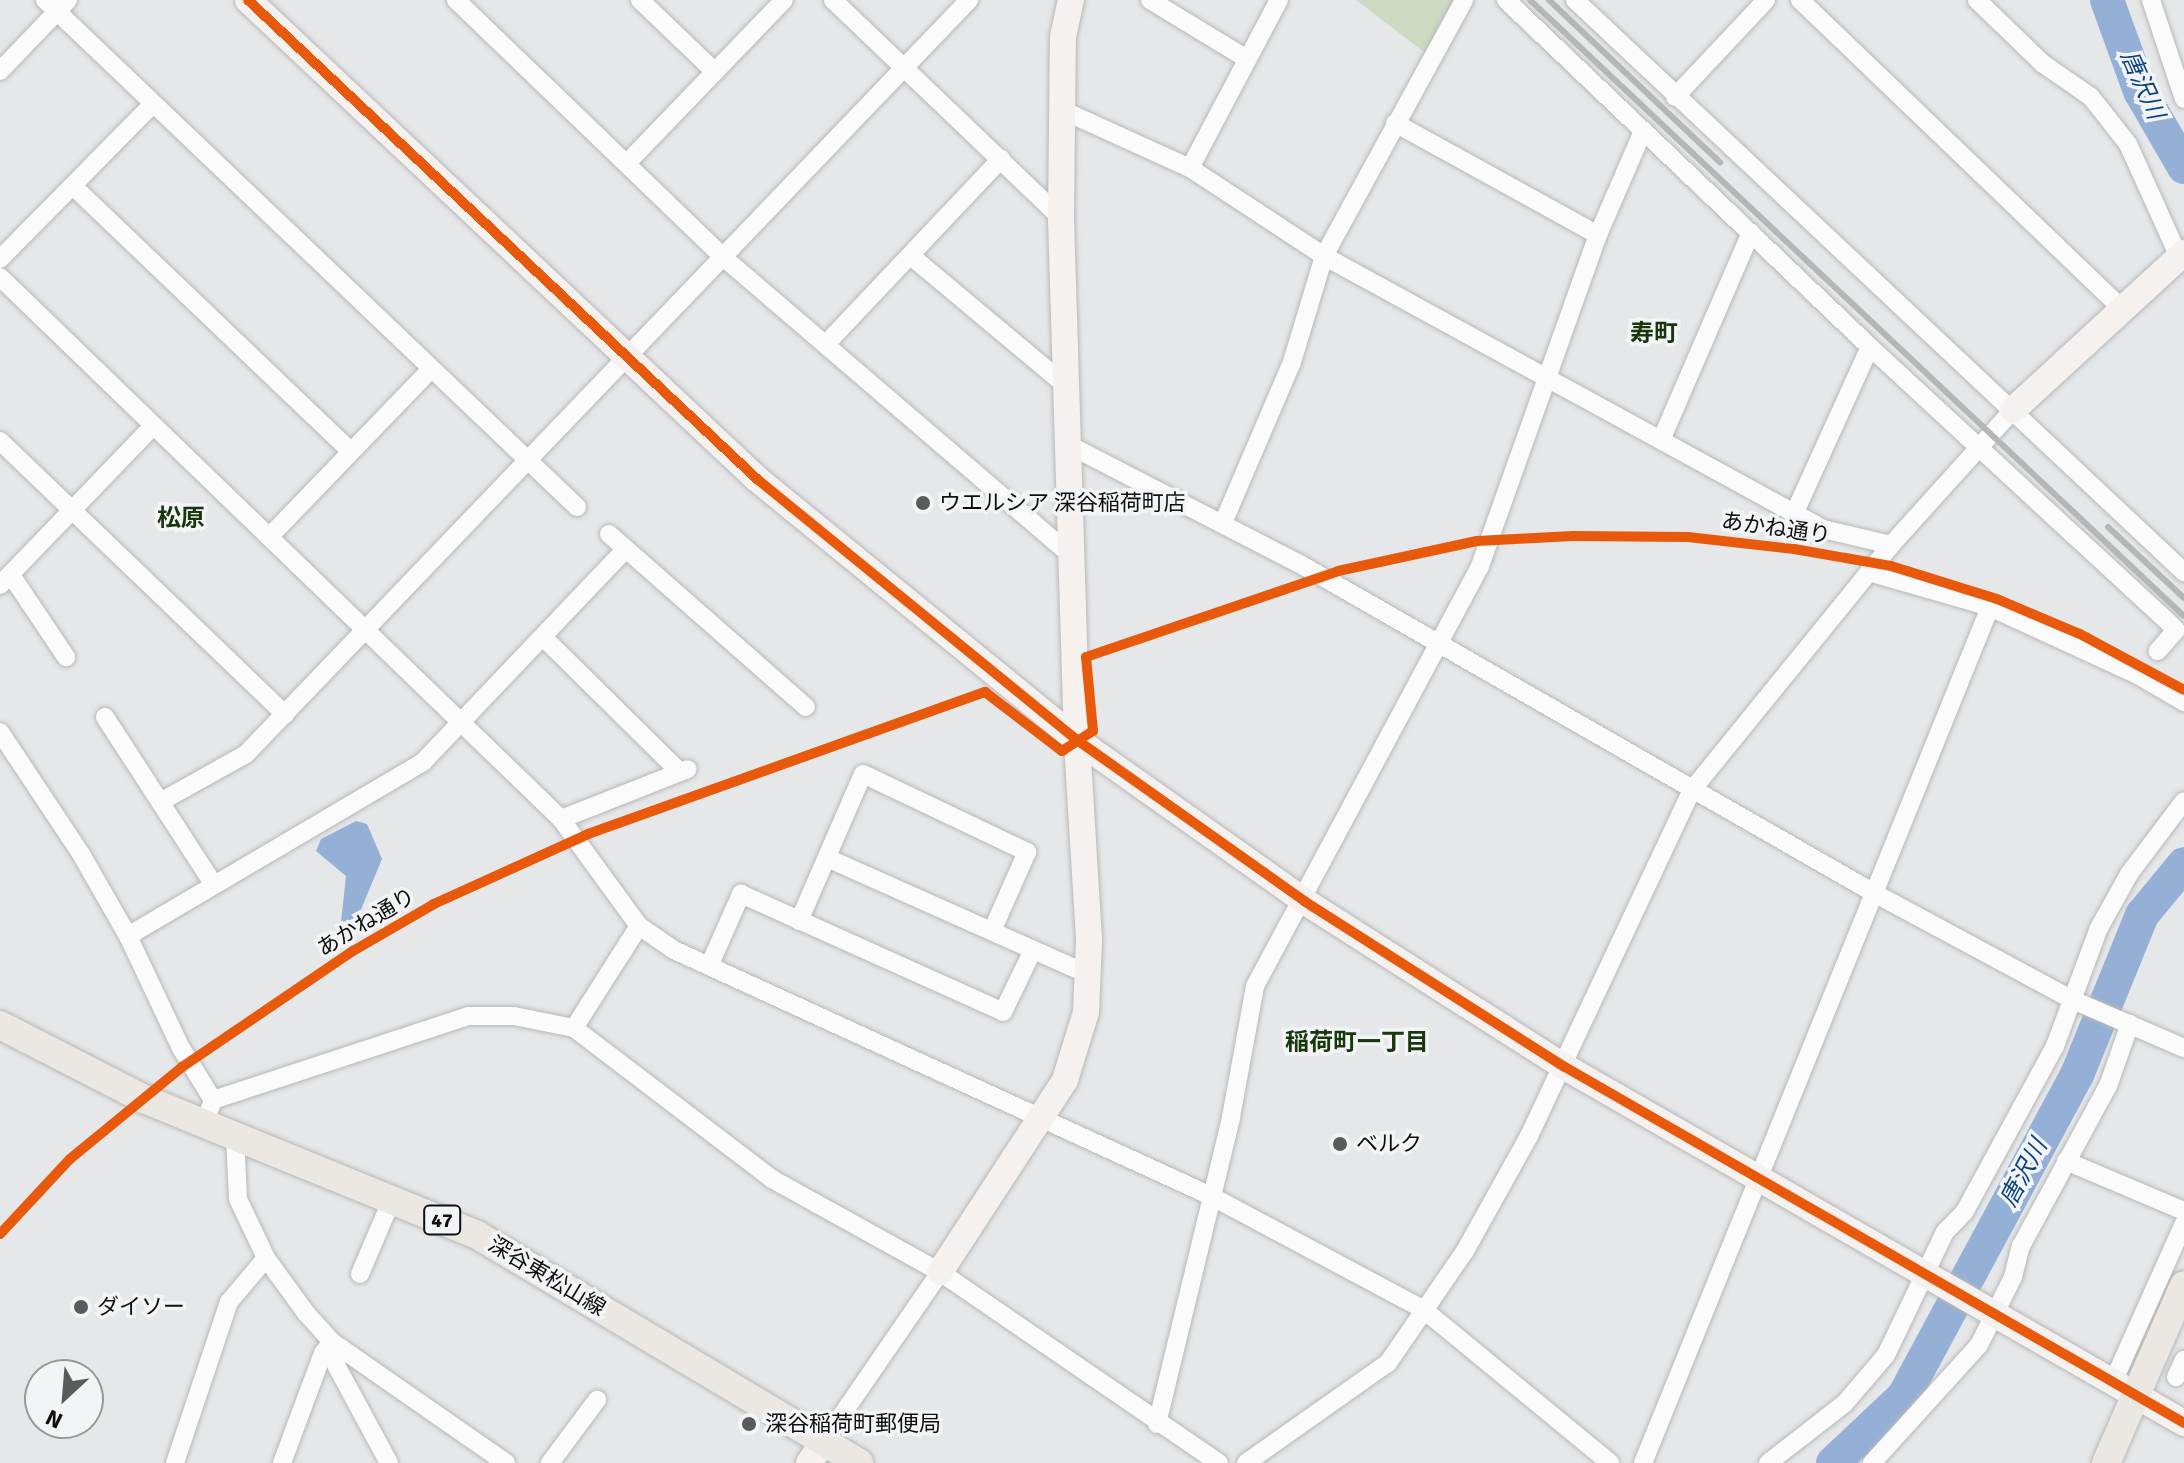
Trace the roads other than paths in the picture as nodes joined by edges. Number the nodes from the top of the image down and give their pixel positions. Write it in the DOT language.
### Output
graph roads {
  1 [pos="248,0"];
  2 [pos="456,0"];
  3 [pos="640,0"];
  4 [pos="784,0"];
  5 [pos="833,0"];
  6 [pos="969,0"];
  7 [pos="1071,0"];
  8 [pos="1150,0"];
  9 [pos="1279,0"];
  10 [pos="1464,0"];
  11 [pos="1506,0"];
  12 [pos="1575,0"];
  13 [pos="1766,0"];
  14 [pos="1800,0"];
  15 [pos="1977,0"];
  16 [pos="2151,0"];
  17 [pos="57,4"];
  18 [pos="1247,59"];
  19 [pos="903,67"];
  20 [pos="0,71"];
  21 [pos="715,72"];
  22 [pos="1675,97"];
  23 [pos="2184,99"];
  24 [pos="153,104"];
  25 [pos="1062,110"];
  26 [pos="1395,123"];
  27 [pos="1643,131"];
  28 [pos="1001,159"];
  29 [pos="627,163"];
  30 [pos="1190,168"];
  31 [pos="74,187"];
  32 [pos="1061,218"];
  33 [pos="1751,232"];
  34 [pos="1598,235"];
  35 [pos="2181,255"];
  36 [pos="911,256"];
  37 [pos="1324,256"];
  38 [pos="723,257"];
  39 [pos="0,259"];
  40 [pos="0,277"];
  41 [pos="2121,308"];
  42 [pos="826,344"];
  43 [pos="1870,347"];
  44 [pos="625,360"];
  45 [pos="430,370"];
  46 [pos="1547,379"];
  47 [pos="1070,389"];
  48 [pos="2013,410"];
  49 [pos="153,426"];
  50 [pos="1662,438"];
  51 [pos="0,441"];
  52 [pos="1069,445"];
  53 [pos="1979,445"];
  54 [pos="351,452"];
  55 [pos="525,462"];
  56 [pos="577,507"];
  57 [pos="74,509"];
  58 [pos="1795,512"];
  59 [pos="1223,523"];
  60 [pos="609,534"];
  61 [pos="269,537"];
  62 [pos="1891,545"];
  63 [pos="626,549"];
  64 [pos="1072,556"];
  65 [pos="1869,572"];
  66 [pos="2184,572"];
  67 [pos="6,580"];
  68 [pos="1990,607"];
  69 [pos="365,630"];
  70 [pos="543,637"];
  71 [pos="1438,646"];
  72 [pos="2158,651"];
  73 [pos="66,657"];
  74 [pos="2184,702"];
  75 [pos="806,707"];
  76 [pos="285,714"];
  77 [pos="105,717"];
  78 [pos="461,723"];
  79 [pos="0,732"];
  80 [pos="1077,740"];
  81 [pos="1692,790"];
  82 [pos="162,801"];
  83 [pos="2184,801"];
  84 [pos="561,819"];
  85 [pos="827,858"];
  86 [pos="213,883"];
  87 [pos="1874,893"];
  88 [pos="1304,901"];
  89 [pos="799,921"];
  90 [pos="639,926"];
  91 [pos="992,931"];
  92 [pos="128,936"];
  93 [pos="1033,950"];
  94 [pos="710,964"];
  95 [pos="1088,974"];
  96 [pos="2076,1001"];
  97 [pos="2126,1023"];
  98 [pos="0,1025"];
  99 [pos="574,1028"];
  100 [pos="2184,1048"];
  101 [pos="1565,1067"];
  102 [pos="209,1112"];
  103 [pos="1041,1120"];
  104 [pos="235,1137"];
  105 [pos="2066,1161"];
  106 [pos="1758,1180"];
  107 [pos="1209,1195"];
  108 [pos="392,1199"];
  109 [pos="2184,1211"];
  110 [pos="2184,1223"];
  111 [pos="266,1258"];
  112 [pos="940,1272"];
  113 [pos="360,1274"];
  114 [pos="1926,1277"];
  115 [pos="2184,1285"];
  116 [pos="1424,1310"];
  117 [pos="1991,1314"];
  118 [pos="332,1342"];
  119 [pos="2124,1389"];
  120 [pos="597,1400"];
  121 [pos="2184,1423"];
  122 [pos="1157,1424"];
  123 [pos="816,1452"];
  124 [pos="175,1463"];
  125 [pos="282,1463"];
  126 [pos="389,1463"];
  127 [pos="506,1463"];
  128 [pos="550,1463"];
  129 [pos="859,1463"];
  130 [pos="1219,1463"];
  131 [pos="1246,1463"];
  132 [pos="1610,1463"];
  133 [pos="1643,1463"];
  134 [pos="1768,1463"];
  135 [pos="1872,1463"];
  136 [pos="2106,1463"];
  1 -- 44 [label="street"];
  2 -- 29 [label="street"];
  3 -- 21 [label="street"];
  4 -- 21 [label="street"];
  5 -- 19 [label="street"];
  6 -- 19 [label="street"];
  7 -- 25 [label="street"];
  8 -- 18 [label="street"];
  9 -- 18 [label="street"];
  10 -- 26 [label="street"];
  11 -- 27 [label="street"];
  12 -- 22 [label="street"];
  13 -- 22 [label="street"];
  14 -- 41 [label="street"];
  15 -- 35 [label="street"];
  16 -- 23 [label="street"];
  17 -- 20 [label="street"];
  17 -- 24 [label="street"];
  18 -- 30 [label="street"];
  19 -- 28 [label="street"];
  19 -- 38 [label="street"];
  21 -- 29 [label="street"];
  22 -- 48 [label="street"];
  24 -- 31 [label="street"];
  24 -- 45 [label="street"];
  25 -- 30 [label="street"];
  25 -- 32 [label="street"];
  26 -- 34 [label="street"];
  26 -- 37 [label="street"];
  27 -- 33 [label="street"];
  27 -- 34 [label="street"];
  28 -- 32 [label="street"];
  28 -- 36 [label="street"];
  29 -- 38 [label="street"];
  30 -- 37 [label="street"];
  31 -- 39 [label="street"];
  31 -- 54 [label="street"];
  32 -- 47 [label="street"];
  33 -- 43 [label="street"];
  33 -- 50 [label="street"];
  34 -- 46 [label="street"];
  35 -- 41 [label="street"];
  36 -- 42 [label="street"];
  36 -- 47 [label="street"];
  37 -- 46 [label="street"];
  37 -- 59 [label="street"];
  38 -- 42 [label="street"];
  38 -- 44 [label="street"];
  40 -- 49 [label="street"];
  41 -- 48 [label="street"];
  42 -- 64 [label="street"];
  43 -- 53 [label="street"];
  43 -- 58 [label="street"];
  44 -- 55 [label="street"];
  44 -- 80 [label="street"];
  45 -- 54 [label="street"];
  45 -- 55 [label="street"];
  46 -- 50 [label="street"];
  46 -- 71 [label="street"];
  47 -- 52 [label="street"];
  48 -- 53 [label="street"];
  48 -- 66 [label="street"];
  49 -- 57 [label="street"];
  49 -- 61 [label="street"];
  50 -- 58 [label="street"];
  51 -- 57 [label="street"];
  52 -- 59 [label="street"];
  52 -- 64 [label="street"];
  53 -- 62 [label="street"];
  53 -- 72 [label="street"];
  54 -- 61 [label="street"];
  55 -- 56 [label="street"];
  55 -- 69 [label="street"];
  57 -- 67 [label="street"];
  57 -- 76 [label="street"];
  58 -- 62 [label="street"];
  59 -- 71 [label="street"];
  60 -- 63 [label="street"];
  61 -- 69 [label="street"];
  62 -- 65 [label="street"];
  63 -- 70 [label="street"];
  63 -- 75 [label="street"];
  64 -- 80 [label="street"];
  65 -- 68 [label="street"];
  65 -- 81 [label="street"];
  67 -- 73 [label="street"];
  68 -- 74 [label="street"];
  68 -- 87 [label="street"];
  69 -- 76 [label="street"];
  69 -- 78 [label="street"];
  70 -- 78 [label="street"];
  70 -- 84 [label="street"];
  71 -- 81 [label="street"];
  71 -- 88 [label="street"];
  76 -- 82 [label="street"];
  77 -- 82 [label="street"];
  78 -- 84 [label="street"];
  78 -- 86 [label="street"];
  79 -- 92 [label="street"];
  80 -- 88 [label="street"];
  80 -- 95 [label="street"];
  81 -- 87 [label="street"];
  81 -- 101 [label="street"];
  82 -- 86 [label="street"];
  83 -- 96 [label="street"];
  84 -- 90 [label="street"];
  85 -- 89 [label="street"];
  85 -- 91 [label="street"];
  85 -- 91 [label="street"];
  86 -- 92 [label="street"];
  87 -- 96 [label="street"];
  87 -- 106 [label="street"];
  88 -- 101 [label="street"];
  88 -- 107 [label="street"];
  89 -- 93 [label="street"];
  89 -- 94 [label="street"];
  90 -- 94 [label="street"];
  90 -- 99 [label="street"];
  91 -- 93 [label="street"];
  92 -- 102 [label="street"];
  93 -- 95 [label="street"];
  94 -- 103 [label="street"];
  95 -- 103 [label="street"];
  96 -- 97 [label="street"];
  96 -- 114 [label="street"];
  97 -- 100 [label="street"];
  97 -- 105 [label="street"];
  98 -- 102 [label="main road, 深谷東松山線 / 47"];
  99 -- 102 [label="street"];
  99 -- 112 [label="street"];
  101 -- 106 [label="street"];
  101 -- 116 [label="street"];
  102 -- 104 [label="main road, 深谷東松山線 / 47"];
  103 -- 107 [label="street"];
  103 -- 112 [label="street"];
  104 -- 108 [label="main road, 深谷東松山線 / 47"];
  104 -- 111 [label="street"];
  105 -- 109 [label="street"];
  105 -- 117 [label="street"];
  106 -- 114 [label="street"];
  106 -- 133 [label="street"];
  107 -- 116 [label="street"];
  107 -- 122 [label="street"];
  108 -- 113 [label="street"];
  108 -- 123 [label="main road, 深谷東松山線 / 47"];
  110 -- 119 [label="street"];
  111 -- 118 [label="street"];
  111 -- 124 [label="street"];
  112 -- 122 [label="street"];
  112 -- 123 [label="street"];
  114 -- 117 [label="street"];
  114 -- 134 [label="street"];
  115 -- 119 [label="main road"];
  116 -- 131 [label="street"];
  116 -- 132 [label="street"];
  117 -- 119 [label="street"];
  117 -- 135 [label="street"];
  118 -- 125 [label="street"];
  118 -- 126 [label="street"];
  118 -- 127 [label="street"];
  119 -- 121 [label="street"];
  119 -- 136 [label="main road"];
  120 -- 128 [label="street"];
  122 -- 130 [label="street"];
  123 -- 129 [label="main road, 深谷東松山線 / 47"];
}
